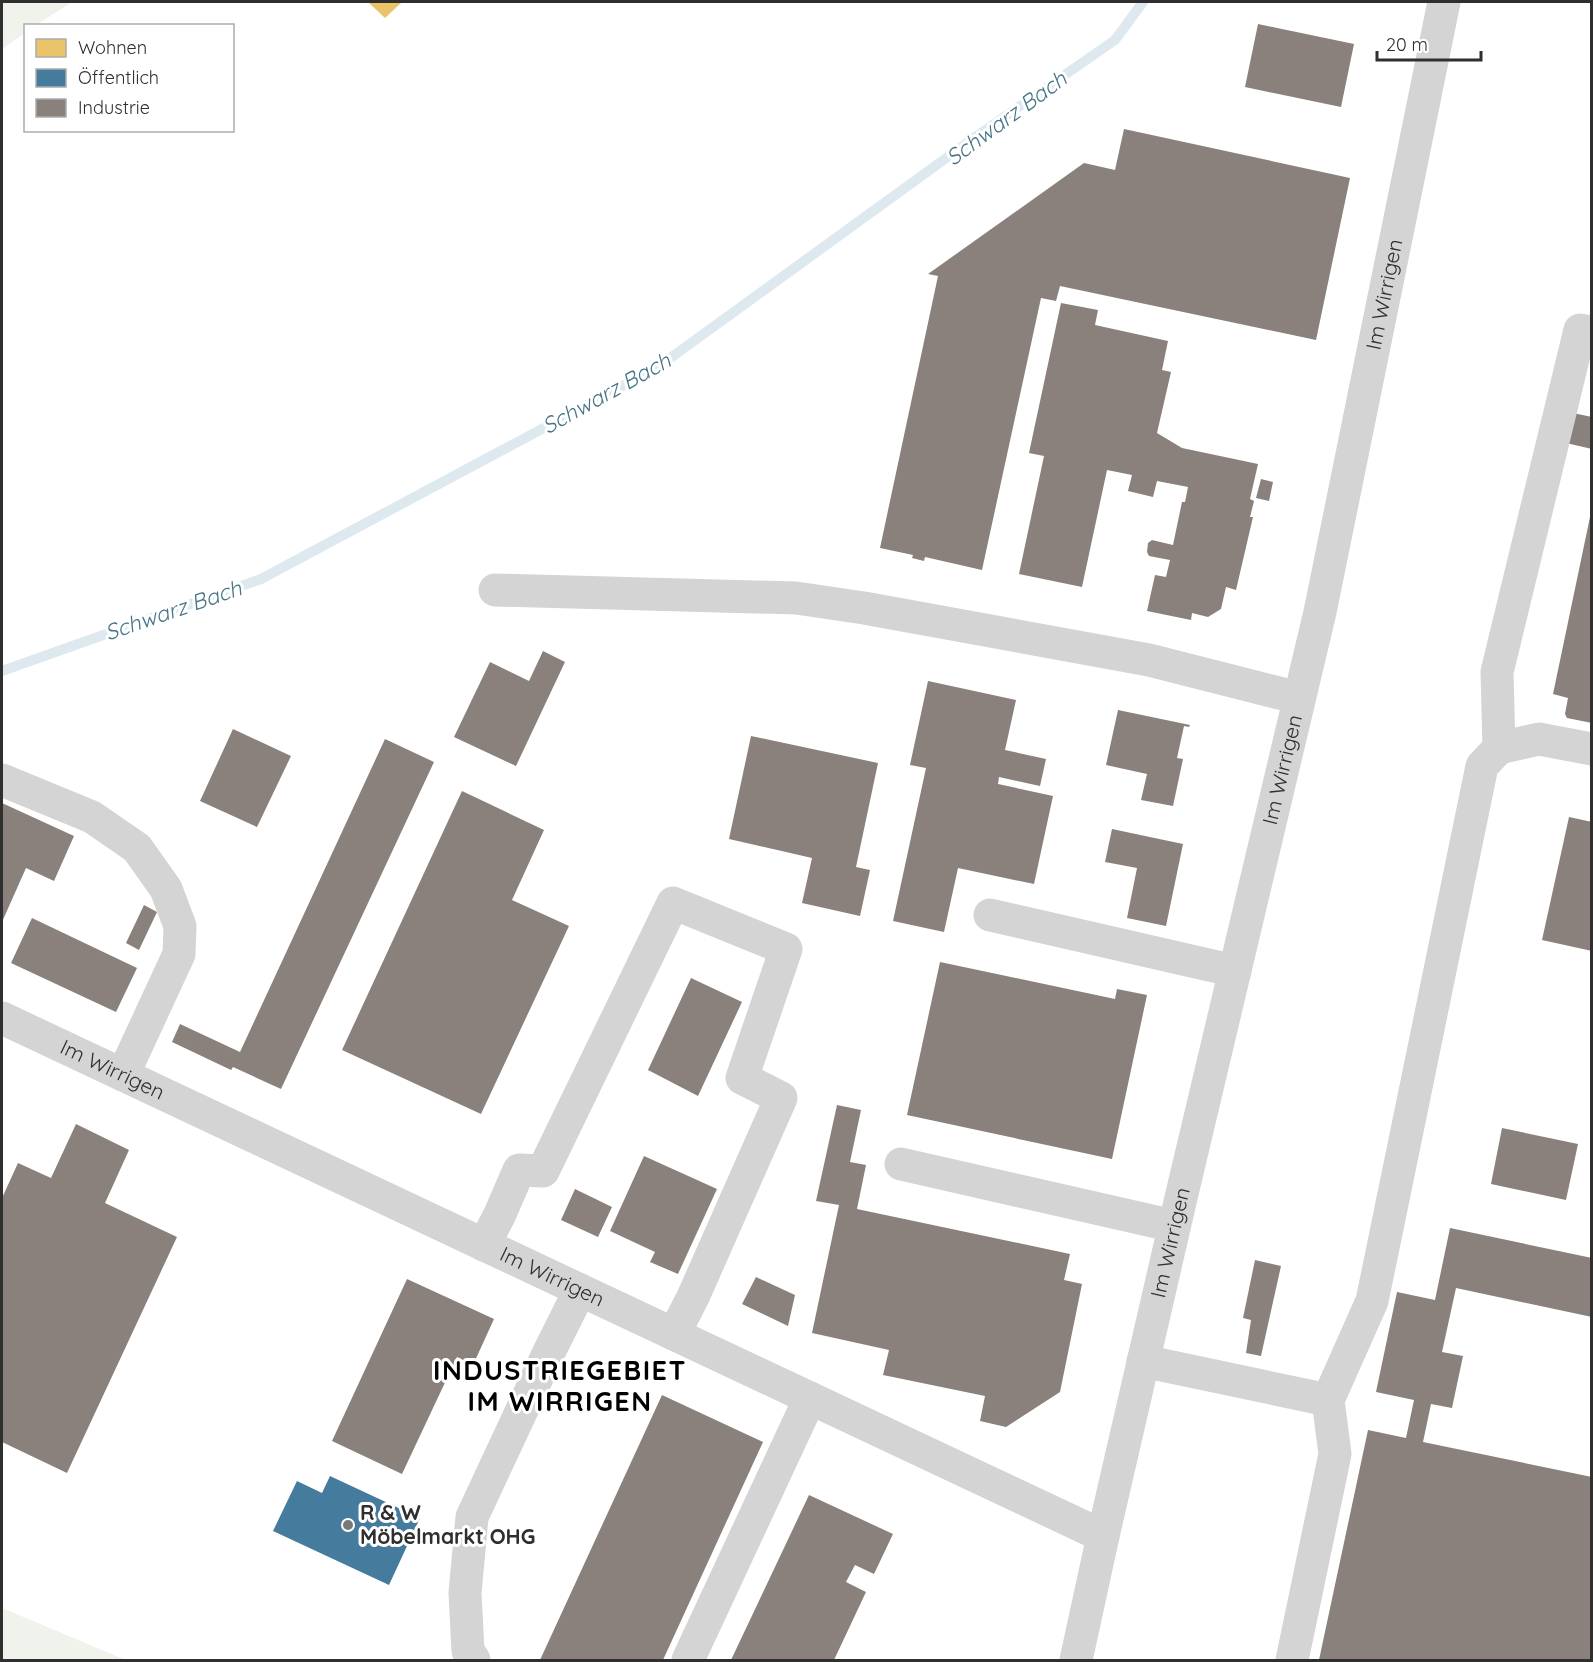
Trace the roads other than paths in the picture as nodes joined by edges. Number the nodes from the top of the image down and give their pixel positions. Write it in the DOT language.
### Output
graph roads {
  1 [pos="1444,2"];
  2 [pos="1592,332"];
  3 [pos="495,590"];
  4 [pos="1299,698"];
  5 [pos="1499,748"];
  6 [pos="1592,749"];
  7 [pos="2,780"];
  8 [pos="990,915"];
  9 [pos="1234,971"];
  10 [pos="2,1018"];
  11 [pos="123,1075"];
  12 [pos="901,1164"];
  13 [pos="1174,1226"];
  14 [pos="484,1245"];
  15 [pos="580,1290"];
  16 [pos="674,1334"];
  17 [pos="1143,1361"];
  18 [pos="810,1398"];
  19 [pos="1328,1400"];
  20 [pos="1103,1536"];
  21 [pos="474,1660"];
  22 [pos="688,1660"];
  23 [pos="1076,1660"];
  24 [pos="1292,1660"];
  1 -- 4 [label="street, Im Wirrigen"];
  2 -- 5 [label="street"];
  3 -- 4 [label="street"];
  4 -- 9 [label="street, Im Wirrigen"];
  5 -- 6 [label="street"];
  5 -- 19 [label="street"];
  7 -- 11 [label="street"];
  8 -- 9 [label="street"];
  9 -- 13 [label="street, Im Wirrigen"];
  10 -- 11 [label="street, Im Wirrigen"];
  11 -- 14 [label="street, Im Wirrigen"];
  12 -- 13 [label="street"];
  13 -- 17 [label="street, Im Wirrigen"];
  14 -- 15 [label="street, Im Wirrigen"];
  14 -- 16 [label="street"];
  15 -- 16 [label="street, Im Wirrigen"];
  15 -- 21 [label="street"];
  16 -- 18 [label="street, Im Wirrigen"];
  17 -- 19 [label="street"];
  17 -- 20 [label="street, Im Wirrigen"];
  18 -- 20 [label="street, Im Wirrigen"];
  18 -- 22 [label="street"];
  19 -- 24 [label="street"];
  20 -- 23 [label="street, Im Wirrigen"];
}
